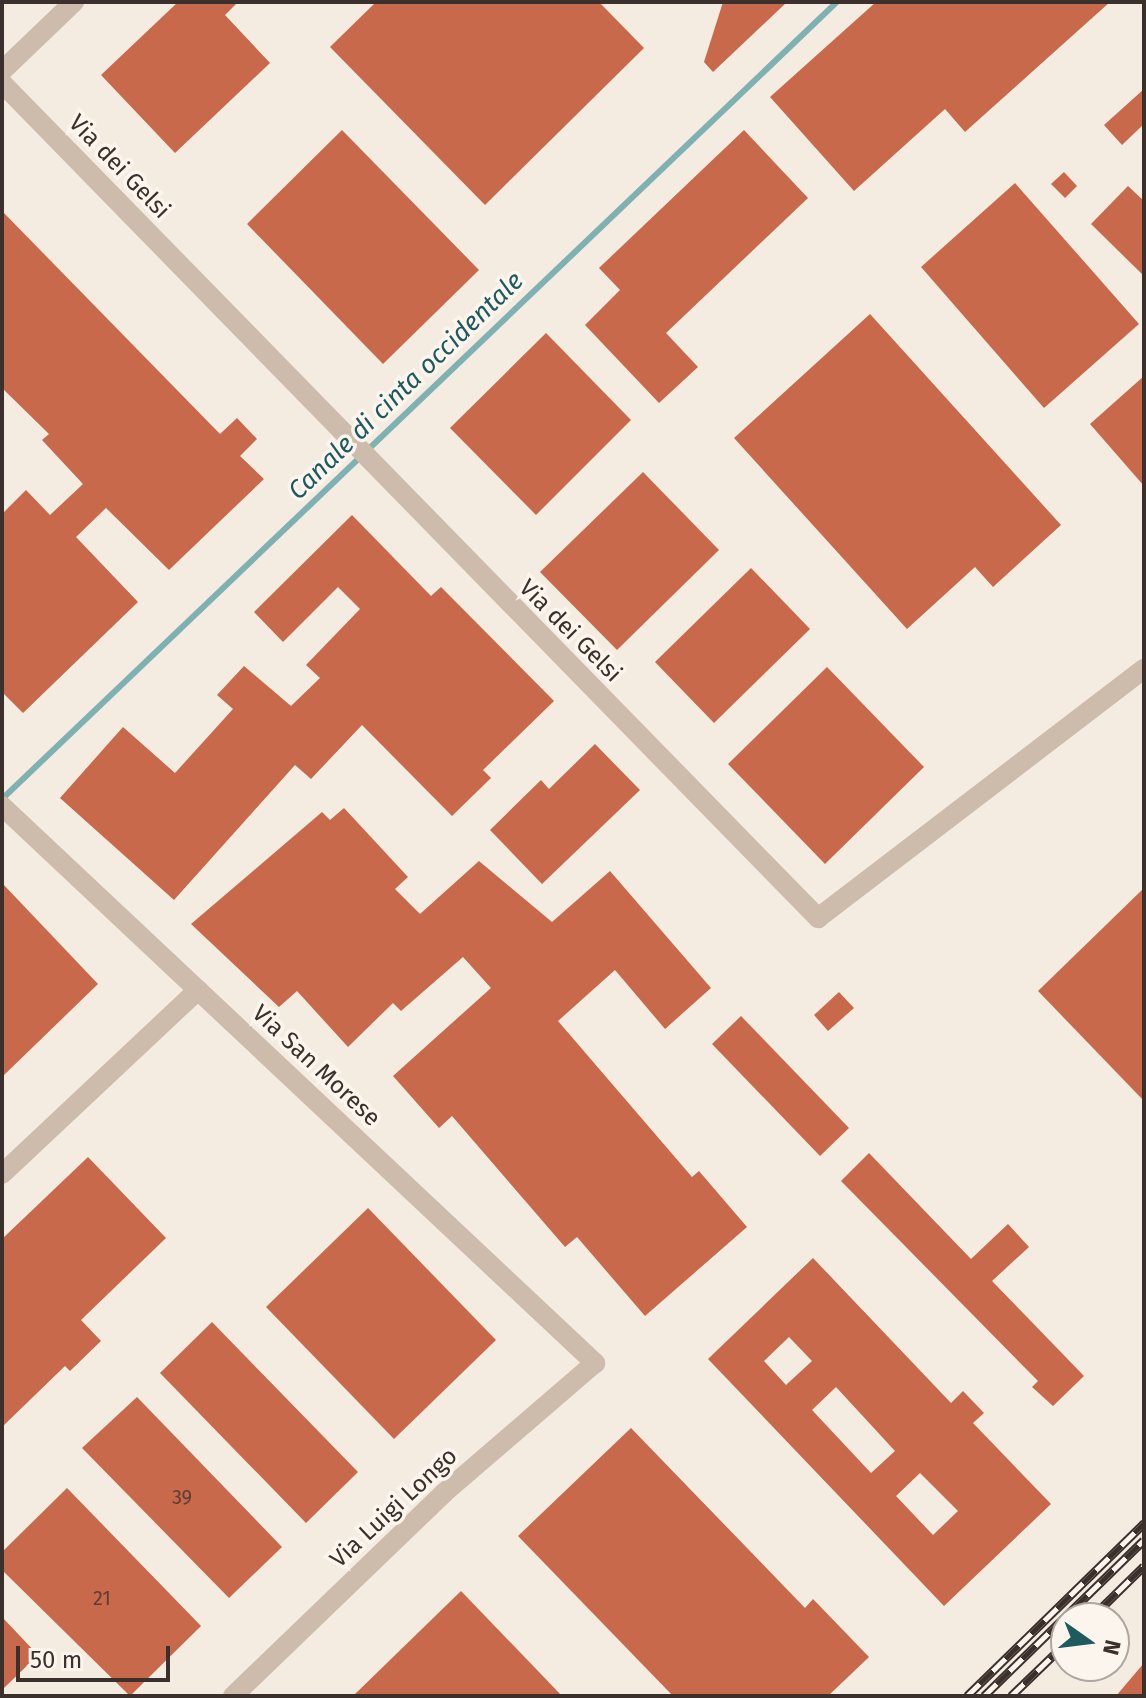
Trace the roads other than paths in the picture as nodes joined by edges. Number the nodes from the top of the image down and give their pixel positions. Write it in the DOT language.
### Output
graph roads {
  1 [pos="74,2"];
  2 [pos="2,71"];
  3 [pos="2,83"];
  4 [pos="1144,669"];
  5 [pos="5,809"];
  6 [pos="198,990"];
  7 [pos="2,1174"];
  8 [pos="595,1363"];
  9 [pos="233,1696"];
  1 -- 2 [label="street"];
  3 -- 4 [label="street, Via dei Gelsi"];
  5 -- 6 [label="street, Via San Morese"];
  6 -- 7 [label="street"];
  6 -- 8 [label="street, Via San Morese"];
  8 -- 9 [label="street, Via Luigi Longo"];
}
